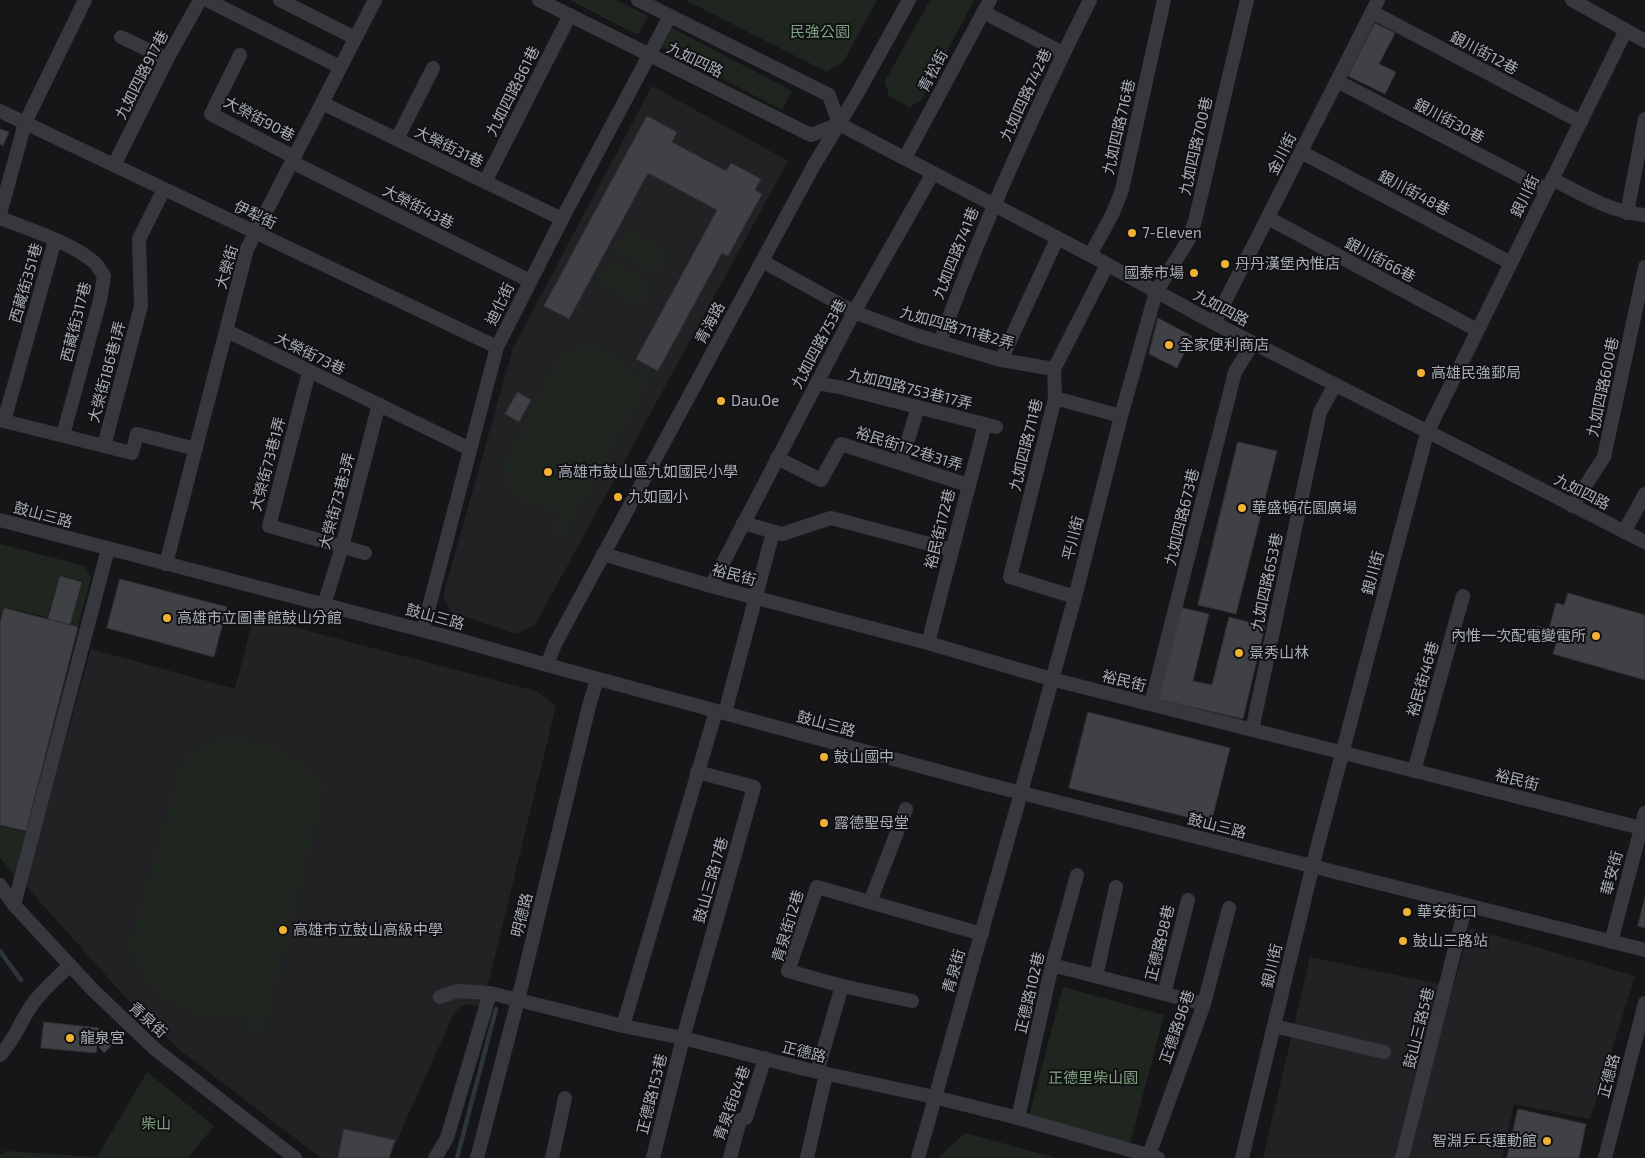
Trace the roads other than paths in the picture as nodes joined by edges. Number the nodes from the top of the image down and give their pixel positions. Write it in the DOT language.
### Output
graph roads {
  1 [pos="85,0"];
  2 [pos="200,0"];
  3 [pos="207,0"];
  4 [pos="280,0"];
  5 [pos="375,0"];
  6 [pos="539,0"];
  7 [pos="638,0"];
  8 [pos="909,0"];
  9 [pos="1090,0"];
  10 [pos="1164,0"];
  11 [pos="1247,0"];
  12 [pos="1572,0"];
  13 [pos="986,6"];
  14 [pos="1375,6"];
  15 [pos="570,15"];
  16 [pos="670,16"];
  17 [pos="1626,30"];
  18 [pos="121,37"];
  19 [pos="355,38"];
  20 [pos="1645,41"];
  21 [pos="1063,53"];
  22 [pos="240,55"];
  23 [pos="650,55"];
  24 [pos="167,59"];
  25 [pos="340,67"];
  26 [pos="433,68"];
  27 [pos="1337,81"];
  28 [pos="322,103"];
  29 [pos="0,111"];
  30 [pos="1645,119"];
  31 [pos="1580,122"];
  32 [pos="24,123"];
  33 [pos="839,124"];
  34 [pos="397,139"];
  35 [pos="1302,152"];
  36 [pos="905,158"];
  37 [pos="293,159"];
  38 [pos="114,165"];
  39 [pos="933,172"];
  40 [pos="485,182"];
  41 [pos="1549,185"];
  42 [pos="164,189"];
  43 [pos="993,205"];
  44 [pos="1627,213"];
  45 [pos="1645,215"];
  46 [pos="0,216"];
  47 [pos="1268,218"];
  48 [pos="562,219"];
  49 [pos="256,233"];
  50 [pos="1057,239"];
  51 [pos="55,240"];
  52 [pos="1090,255"];
  53 [pos="762,261"];
  54 [pos="1510,263"];
  55 [pos="1108,265"];
  56 [pos="1645,267"];
  57 [pos="530,281"];
  58 [pos="1156,292"];
  59 [pos="854,312"];
  60 [pos="1214,323"];
  61 [pos="1477,330"];
  62 [pos="227,331"];
  63 [pos="940,342"];
  64 [pos="1253,343"];
  65 [pos="497,348"];
  66 [pos="1001,360"];
  67 [pos="1054,369"];
  68 [pos="309,372"];
  69 [pos="816,383"];
  70 [pos="1335,385"];
  71 [pos="1055,398"];
  72 [pos="379,404"];
  73 [pos="918,407"];
  74 [pos="1121,416"];
  75 [pos="2,421"];
  76 [pos="990,426"];
  77 [pos="1427,432"];
  78 [pos="63,435"];
  79 [pos="104,446"];
  80 [pos="196,449"];
  81 [pos="470,449"];
  82 [pos="777,458"];
  83 [pos="901,463"];
  84 [pos="968,485"];
  85 [pos="1645,494"];
  86 [pos="1572,506"];
  87 [pos="0,520"];
  88 [pos="743,523"];
  89 [pos="773,532"];
  90 [pos="1624,532"];
  91 [pos="1645,542"];
  92 [pos="342,547"];
  93 [pos="108,549"];
  94 [pos="952,550"];
  95 [pos="364,553"];
  96 [pos="603,554"];
  97 [pos="166,564"];
  98 [pos="711,586"];
  99 [pos="1463,596"];
  100 [pos="1075,597"];
  101 [pos="755,598"];
  102 [pos="324,605"];
  103 [pos="423,630"];
  104 [pos="928,643"];
  105 [pos="547,665"];
  106 [pos="597,679"];
  107 [pos="1052,679"];
  108 [pos="1152,704"];
  109 [pos="720,712"];
  110 [pos="1252,730"];
  111 [pos="1341,754"];
  112 [pos="1414,771"];
  113 [pos="697,772"];
  114 [pos="1021,793"];
  115 [pos="906,809"];
  116 [pos="1645,813"];
  117 [pos="1641,828"];
  118 [pos="1312,866"];
  119 [pos="1077,876"];
  120 [pos="0,886"];
  121 [pos="1116,887"];
  122 [pos="1188,900"];
  123 [pos="870,902"];
  124 [pos="1466,905"];
  125 [pos="14,906"];
  126 [pos="1229,908"];
  127 [pos="982,934"];
  128 [pos="1611,942"];
  129 [pos="1645,950"];
  130 [pos="70,965"];
  131 [pos="1052,965"];
  132 [pos="1096,976"];
  133 [pos="842,986"];
  134 [pos="490,993"];
  135 [pos="1164,994"];
  136 [pos="440,997"];
  137 [pos="518,1000"];
  138 [pos="912,1001"];
  139 [pos="1645,1003"];
  140 [pos="1204,1004"];
  141 [pos="623,1026"];
  142 [pos="1274,1026"];
  143 [pos="683,1038"];
  144 [pos="1384,1052"];
  145 [pos="0,1055"];
  146 [pos="765,1058"];
  147 [pos="821,1073"];
  148 [pos="934,1097"];
  149 [pos="565,1098"];
  150 [pos="1018,1118"];
  151 [pos="1153,1157"];
  152 [pos="295,1158"];
  153 [pos="435,1158"];
  154 [pos="477,1158"];
  155 [pos="552,1158"];
  156 [pos="653,1158"];
  157 [pos="730,1158"];
  158 [pos="807,1158"];
  159 [pos="918,1158"];
  160 [pos="1242,1158"];
  161 [pos="1402,1158"];
  162 [pos="1605,1158"];
  1 -- 32 [label="street"];
  2 -- 24 [label="street, 九如四路917巷"];
  3 -- 25 [label="street"];
  4 -- 19 [label="street"];
  5 -- 19 [label="street, 大榮街"];
  6 -- 15 [label="street, 九如四路"];
  7 -- 16 [label="street, 九如四路"];
  8 -- 33 [label="street, 青海路"];
  9 -- 21 [label="street, 九如四路742巷"];
  10 -- 52 [label="street, 九如四路716巷"];
  11 -- 58 [label="street, 九如四路700巷"];
  12 -- 17 [label="street"];
  13 -- 21 [label="street"];
  13 -- 36 [label="street, 青松街"];
  14 -- 27 [label="street, 金川街"];
  14 -- 31 [label="street, 銀川街12巷"];
  15 -- 23 [label="street, 九如四路"];
  15 -- 40 [label="street, 九如四路861巷"];
  16 -- 23 [label="street, 迪化街"];
  16 -- 33 [label="street, 九如四路"];
  17 -- 20 [label="street"];
  17 -- 31 [label="street, 銀川街"];
  18 -- 24 [label="street"];
  19 -- 25 [label="street, 大榮街"];
  21 -- 43 [label="street, 九如四路742巷"];
  22 -- 37 [label="street, 大榮街90巷"];
  23 -- 33 [label="street, 九如四路"];
  23 -- 48 [label="street, 迪化街"];
  24 -- 38 [label="street, 九如四路917巷"];
  25 -- 28 [label="street, 大榮街"];
  26 -- 34 [label="street"];
  27 -- 35 [label="street, 金川街"];
  27 -- 41 [label="street, 銀川街30巷"];
  28 -- 34 [label="street, 大榮街31巷"];
  28 -- 37 [label="street, 大榮街"];
  29 -- 32 [label="street, 伊犁街"];
  30 -- 44 [label="street"];
  31 -- 41 [label="street, 銀川街"];
  32 -- 38 [label="street, 伊犁街"];
  32 -- 46 [label="street"];
  33 -- 36 [label="street, 九如四路"];
  33 -- 53 [label="street, 青海路"];
  34 -- 40 [label="street, 大榮街31巷"];
  35 -- 47 [label="street, 金川街"];
  35 -- 54 [label="street, 銀川街48巷"];
  36 -- 39 [label="street, 九如四路"];
  37 -- 49 [label="street, 大榮街"];
  37 -- 57 [label="street, 大榮街43巷"];
  38 -- 42 [label="street, 伊犁街"];
  39 -- 43 [label="street, 九如四路"];
  39 -- 59 [label="street, 九如四路753巷"];
  40 -- 48 [label="street, 大榮街31巷"];
  41 -- 44 [label="street, 銀川街30巷"];
  41 -- 54 [label="street, 銀川街"];
  42 -- 49 [label="street, 伊犁街"];
  42 -- 79 [label="street, 大榮街186巷1弄"];
  43 -- 50 [label="street, 九如四路"];
  43 -- 63 [label="street, 九如四路741巷"];
  44 -- 45 [label="street, 銀川街30巷"];
  46 -- 51 [label="street, 西藏街317巷"];
  47 -- 60 [label="street, 金川街"];
  47 -- 61 [label="street, 銀川街66巷"];
  48 -- 57 [label="street, 迪化街"];
  49 -- 62 [label="street, 大榮街"];
  49 -- 65 [label="street, 伊犁街"];
  50 -- 52 [label="street, 九如四路"];
  50 -- 66 [label="street"];
  51 -- 75 [label="street, 西藏街351巷"];
  51 -- 78 [label="street, 西藏街317巷"];
  52 -- 55 [label="street, 九如四路"];
  53 -- 59 [label="street, 九如四路711巷2弄"];
  53 -- 96 [label="street, 青海路"];
  54 -- 61 [label="street, 銀川街"];
  55 -- 58 [label="street, 九如四路"];
  55 -- 67 [label="street, 九如四路711巷"];
  56 -- 86 [label="street, 九如四路600巷"];
  57 -- 65 [label="street, 迪化街"];
  58 -- 60 [label="street, 九如四路"];
  58 -- 74 [label="street, 平川街"];
  59 -- 63 [label="street, 九如四路711巷2弄"];
  59 -- 69 [label="street, 九如四路753巷"];
  60 -- 64 [label="street, 九如四路"];
  61 -- 77 [label="street, 銀川街"];
  62 -- 68 [label="street, 大榮街73巷"];
  62 -- 80 [label="street, 大榮街"];
  63 -- 66 [label="street, 九如四路711巷2弄"];
  64 -- 70 [label="street, 九如四路"];
  64 -- 108 [label="street, 九如四路673巷"];
  65 -- 81 [label="street, 迪化街"];
  66 -- 67 [label="street, 九如四路711巷2弄"];
  67 -- 71 [label="street, 九如四路711巷"];
  68 -- 72 [label="street, 大榮街73巷"];
  68 -- 92 [label="street, 大榮街73巷1弄"];
  69 -- 73 [label="street, 九如四路753巷17弄"];
  69 -- 82 [label="street, 九如四路753巷"];
  70 -- 77 [label="street, 九如四路"];
  70 -- 110 [label="street, 九如四路653巷"];
  71 -- 74 [label="street"];
  71 -- 100 [label="street, 九如四路711巷"];
  72 -- 81 [label="street, 大榮街73巷"];
  72 -- 92 [label="street, 大榮街73巷3弄"];
  73 -- 76 [label="street, 九如四路753巷17弄"];
  73 -- 83 [label="street"];
  74 -- 100 [label="street, 平川街"];
  75 -- 78 [label="street, 西藏街351巷"];
  76 -- 84 [label="street, 裕民街172巷"];
  77 -- 86 [label="street, 九如四路"];
  77 -- 111 [label="street, 銀川街"];
  78 -- 79 [label="street, 西藏街351巷"];
  79 -- 80 [label="street, 西藏街351巷"];
  80 -- 97 [label="street, 大榮街"];
  81 -- 103 [label="street, 迪化街"];
  82 -- 83 [label="street, 裕民街172巷31弄"];
  82 -- 88 [label="street, 九如四路753巷"];
  83 -- 84 [label="street, 裕民街172巷31弄"];
  84 -- 94 [label="street, 裕民街172巷"];
  85 -- 90 [label="street"];
  86 -- 90 [label="street, 九如四路"];
  87 -- 93 [label="street, 鼓山三路"];
  88 -- 89 [label="street"];
  88 -- 98 [label="street, 九如四路753巷"];
  89 -- 94 [label="street"];
  89 -- 101 [label="street"];
  90 -- 91 [label="street, 九如四路"];
  92 -- 95 [label="street, 大榮街73巷1弄"];
  92 -- 102 [label="street, 大榮街73巷3弄"];
  93 -- 97 [label="street, 鼓山三路"];
  93 -- 125 [label="street"];
  94 -- 104 [label="street, 裕民街172巷"];
  96 -- 98 [label="street, 裕民街"];
  96 -- 105 [label="street, 青海路"];
  97 -- 102 [label="street, 鼓山三路"];
  98 -- 101 [label="street, 裕民街"];
  99 -- 112 [label="street, 裕民街46巷"];
  100 -- 107 [label="street, 平川街"];
  101 -- 104 [label="street, 裕民街"];
  101 -- 109 [label="street"];
  102 -- 103 [label="street, 鼓山三路"];
  103 -- 105 [label="street, 鼓山三路"];
  104 -- 107 [label="street, 裕民街"];
  105 -- 106 [label="street, 鼓山三路"];
  106 -- 109 [label="street, 鼓山三路"];
  106 -- 137 [label="street, 明德路"];
  107 -- 108 [label="street, 裕民街"];
  107 -- 114 [label="street, 平川街"];
  108 -- 110 [label="street, 裕民街"];
  109 -- 113 [label="street"];
  109 -- 114 [label="street, 鼓山三路"];
  110 -- 111 [label="street, 裕民街"];
  111 -- 112 [label="street, 裕民街"];
  111 -- 118 [label="street, 銀川街"];
  112 -- 117 [label="street, 裕民街"];
  113 -- 141 [label="street"];
  113 -- 143 [label="street, 鼓山三路17巷"];
  114 -- 118 [label="street, 鼓山三路"];
  114 -- 127 [label="street, 青泉街"];
  115 -- 123 [label="street"];
  116 -- 117 [label="street, 華安街"];
  117 -- 128 [label="street, 華安街"];
  118 -- 124 [label="street, 鼓山三路"];
  118 -- 142 [label="street, 銀川街"];
  119 -- 131 [label="street, 正德路102巷"];
  120 -- 125 [label="street, 青泉街"];
  121 -- 132 [label="street"];
  122 -- 135 [label="street, 正德路98巷"];
  123 -- 127 [label="street, 青泉街12巷"];
  123 -- 133 [label="street, 青泉街12巷"];
  124 -- 128 [label="street, 鼓山三路"];
  124 -- 161 [label="street, 鼓山三路5巷"];
  125 -- 130 [label="street, 青泉街"];
  126 -- 140 [label="street, 正德路96巷"];
  127 -- 148 [label="street, 青泉街"];
  128 -- 129 [label="street, 鼓山三路"];
  130 -- 145 [label="street"];
  130 -- 152 [label="street, 青泉街"];
  131 -- 132 [label="street"];
  131 -- 150 [label="street, 正德路102巷"];
  132 -- 135 [label="street"];
  133 -- 138 [label="street"];
  133 -- 147 [label="street"];
  134 -- 136 [label="street, 正德路"];
  134 -- 137 [label="street, 正德路"];
  134 -- 153 [label="street"];
  135 -- 140 [label="street"];
  137 -- 141 [label="street, 正德路"];
  137 -- 154 [label="street, 明德路"];
  139 -- 162 [label="street, 正德路"];
  140 -- 151 [label="street, 正德路96巷"];
  141 -- 143 [label="street, 正德路"];
  142 -- 144 [label="street"];
  142 -- 160 [label="street, 銀川街"];
  143 -- 146 [label="street, 正德路"];
  143 -- 156 [label="street, 正德路153巷"];
  146 -- 147 [label="street, 正德路"];
  146 -- 157 [label="street, 青泉街84巷"];
  147 -- 148 [label="street, 正德路"];
  147 -- 158 [label="street"];
  148 -- 150 [label="street, 正德路"];
  148 -- 159 [label="street, 青泉街"];
  149 -- 155 [label="street"];
  150 -- 151 [label="street, 正德路"];
}
